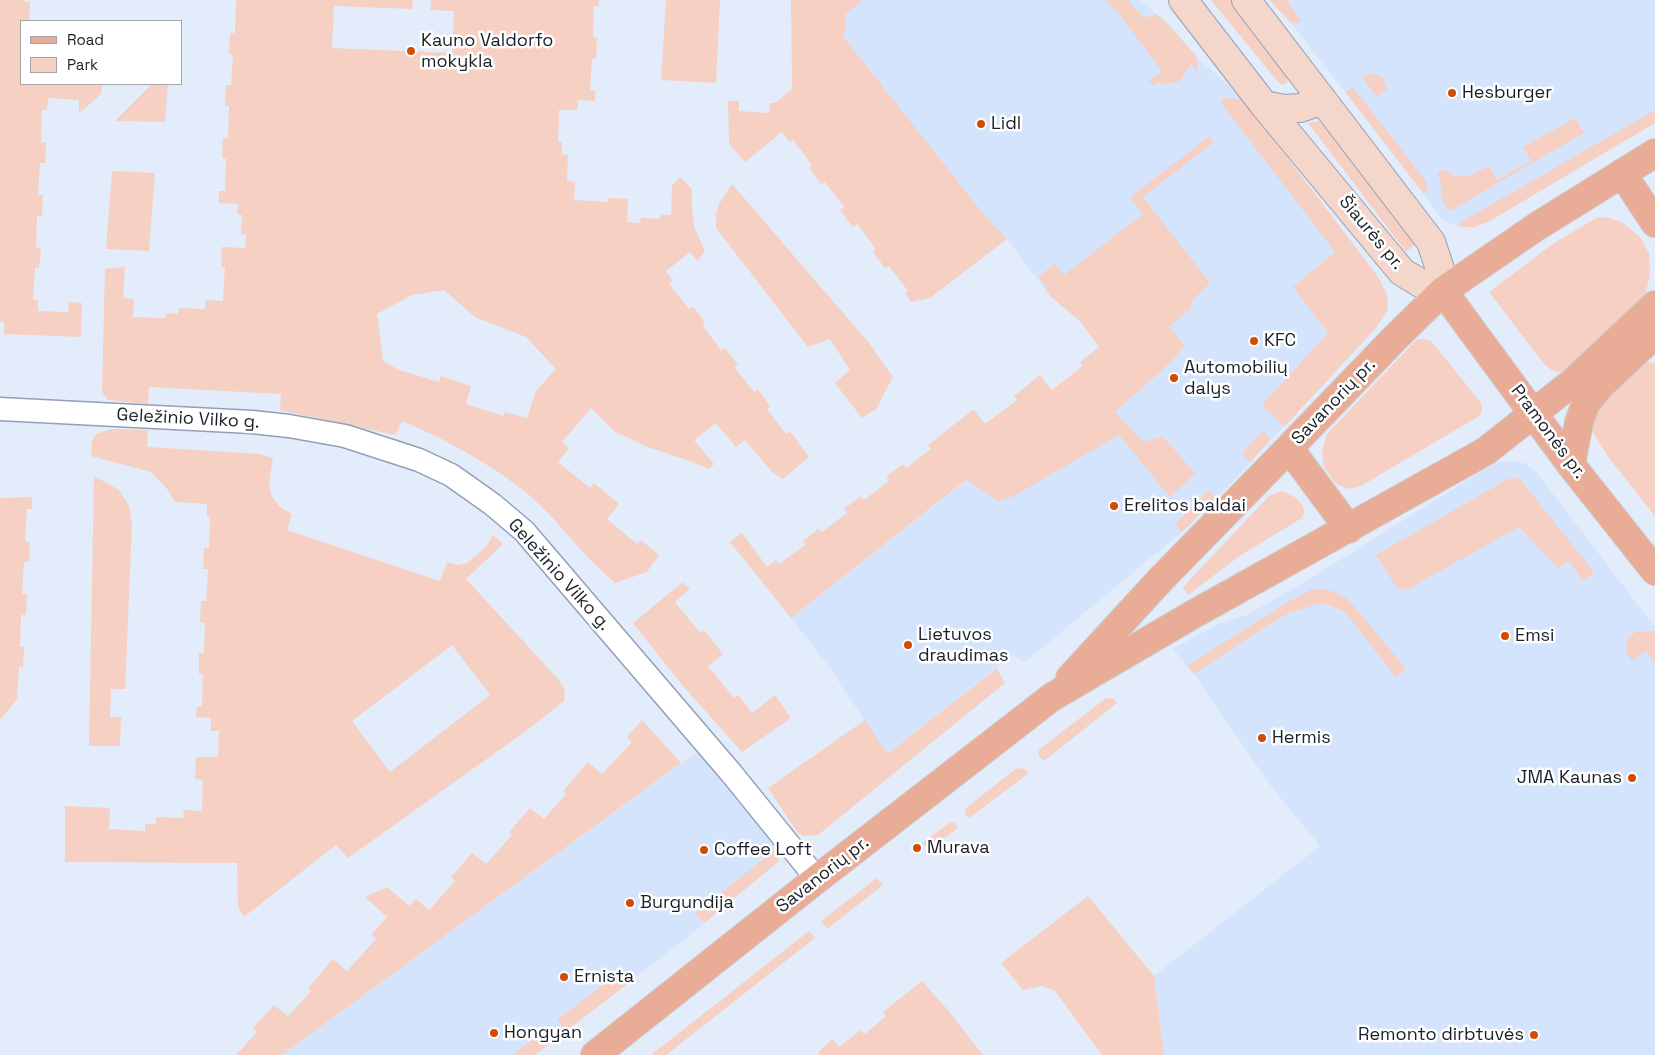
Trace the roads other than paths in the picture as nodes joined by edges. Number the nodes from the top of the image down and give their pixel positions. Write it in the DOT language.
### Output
graph roads {
  1 [pos="1183,0"];
  2 [pos="1246,0"];
  3 [pos="1320,98"];
  4 [pos="1264,105"];
  5 [pos="1655,153"];
  6 [pos="1622,173"];
  7 [pos="1655,223"];
  8 [pos="1443,291"];
  9 [pos="1655,305"];
  10 [pos="1655,334"];
  11 [pos="0,409"];
  12 [pos="1534,414"];
  13 [pos="1289,448"];
  14 [pos="1571,465"];
  15 [pos="1348,528"];
  16 [pos="1655,571"];
  17 [pos="1052,697"];
  18 [pos="817,879"];
  19 [pos="595,1055"];
  1 -- 4 [label="main road, Šiaurės pr."];
  2 -- 3 [label="main road"];
  3 -- 4 [label="main road"];
  3 -- 8 [label="main road"];
  4 -- 8 [label="main road, Šiaurės pr."];
  5 -- 6 [label="main road, Savanorių pr."];
  6 -- 7 [label="main road"];
  6 -- 8 [label="main road, Savanorių pr."];
  8 -- 12 [label="main road, Pramonės pr."];
  8 -- 13 [label="main road, Savanorių pr."];
  9 -- 12 [label="main road, Savanorių pr."];
  10 -- 14 [label="main road"];
  11 -- 18 [label="street, Geležinio Vilko g."];
  12 -- 14 [label="main road, Pramonės pr."];
  12 -- 15 [label="main road, Savanorių pr."];
  13 -- 15 [label="main road"];
  13 -- 17 [label="main road, Savanorių pr."];
  14 -- 16 [label="main road, Pramonės pr."];
  15 -- 17 [label="main road, Savanorių pr."];
  17 -- 18 [label="main road, Savanorių pr."];
  18 -- 19 [label="main road, Savanorių pr."];
}
